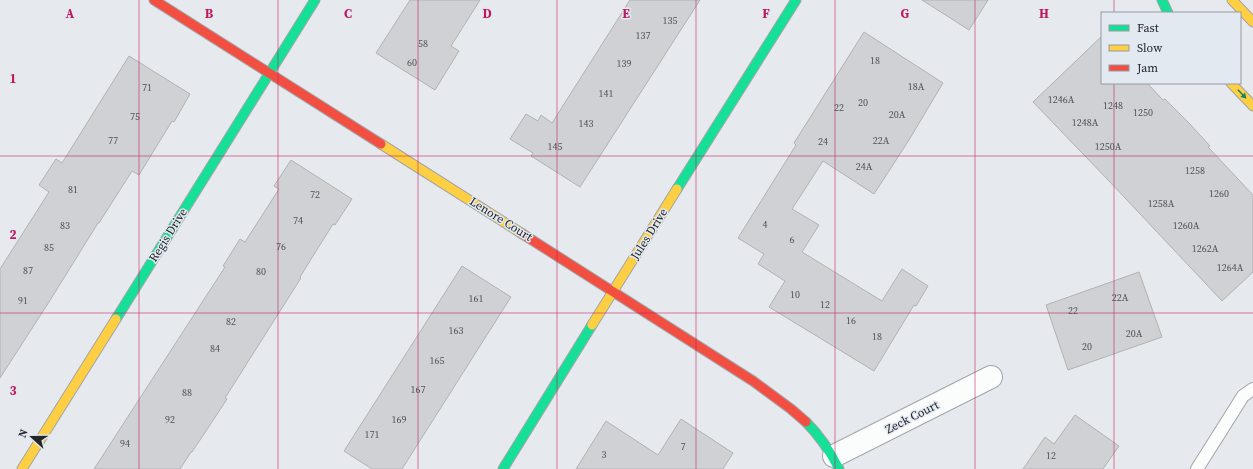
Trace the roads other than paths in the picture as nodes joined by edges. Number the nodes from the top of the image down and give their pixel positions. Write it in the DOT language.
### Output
graph roads {
  1 [pos="154,0"];
  2 [pos="314,0"];
  3 [pos="796,0"];
  4 [pos="1162,0"];
  5 [pos="1232,0"];
  6 [pos="1168,12"];
  7 [pos="1253,22"];
  8 [pos="270,72"];
  9 [pos="1232,84"];
  10 [pos="1253,106"];
  11 [pos="613,291"];
  12 [pos="991,377"];
  13 [pos="1253,389"];
  14 [pos="836,462"];
  15 [pos="22,469"];
  16 [pos="504,469"];
  17 [pos="1197,469"];
  1 -- 8 [label="street, Lenore Court"];
  2 -- 8 [label="street, Regis Drive"];
  3 -- 11 [label="street, Jules Drive"];
  4 -- 6 [label="street"];
  5 -- 7 [label="street"];
  8 -- 11 [label="street, Lenore Court"];
  8 -- 15 [label="street, Regis Drive"];
  9 -- 10 [label="street, one-way"];
  11 -- 14 [label="street, Lenore Court"];
  11 -- 16 [label="street, Jules Drive"];
  12 -- 14 [label="street, Zeck Court"];
  13 -- 17 [label="lane"];
}
